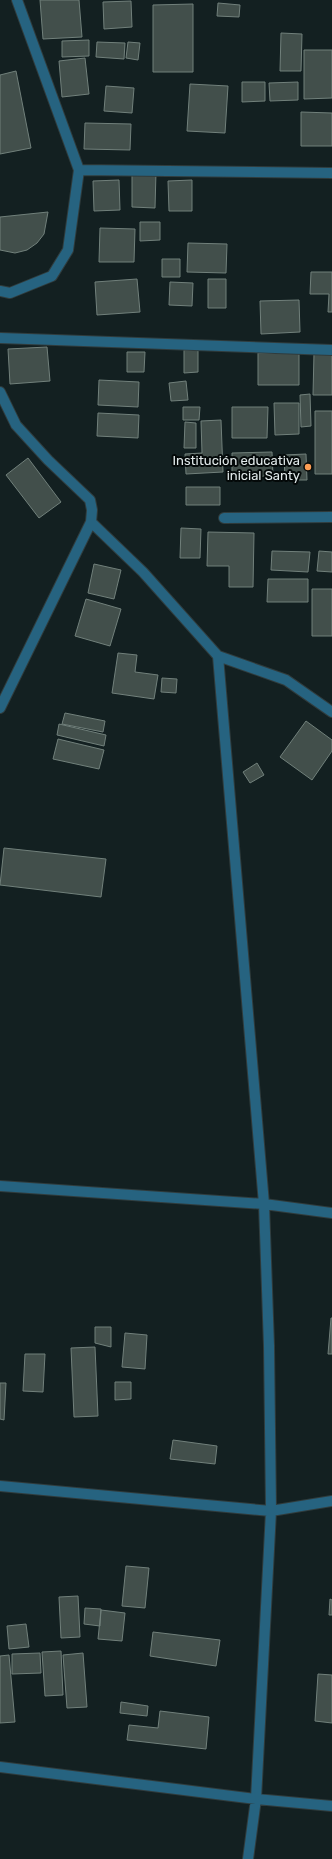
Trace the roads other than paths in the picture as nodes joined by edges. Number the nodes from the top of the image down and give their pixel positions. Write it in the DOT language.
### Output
graph roads {
  1 [pos="17,0"];
  2 [pos="79,170"];
  3 [pos="332,173"];
  4 [pos="0,291"];
  5 [pos="0,338"];
  6 [pos="332,350"];
  7 [pos="0,392"];
  8 [pos="332,517"];
  9 [pos="224,518"];
  10 [pos="91,522"];
  11 [pos="218,656"];
  12 [pos="0,708"];
  13 [pos="332,712"];
  14 [pos="0,1186"];
  15 [pos="264,1204"];
  16 [pos="332,1213"];
  17 [pos="0,1486"];
  18 [pos="332,1501"];
  19 [pos="271,1511"];
  20 [pos="0,1767"];
  21 [pos="256,1799"];
  22 [pos="332,1806"];
  23 [pos="248,1859"];
  1 -- 2 [label="street"];
  2 -- 3 [label="street"];
  2 -- 4 [label="street"];
  5 -- 6 [label="street"];
  7 -- 10 [label="street"];
  8 -- 9 [label="street"];
  10 -- 11 [label="street"];
  10 -- 12 [label="street"];
  11 -- 13 [label="street"];
  11 -- 15 [label="street"];
  14 -- 15 [label="street"];
  15 -- 16 [label="street"];
  15 -- 19 [label="street"];
  17 -- 19 [label="street"];
  18 -- 19 [label="street"];
  19 -- 21 [label="street"];
  20 -- 21 [label="street"];
  21 -- 22 [label="street"];
  21 -- 23 [label="street"];
}
